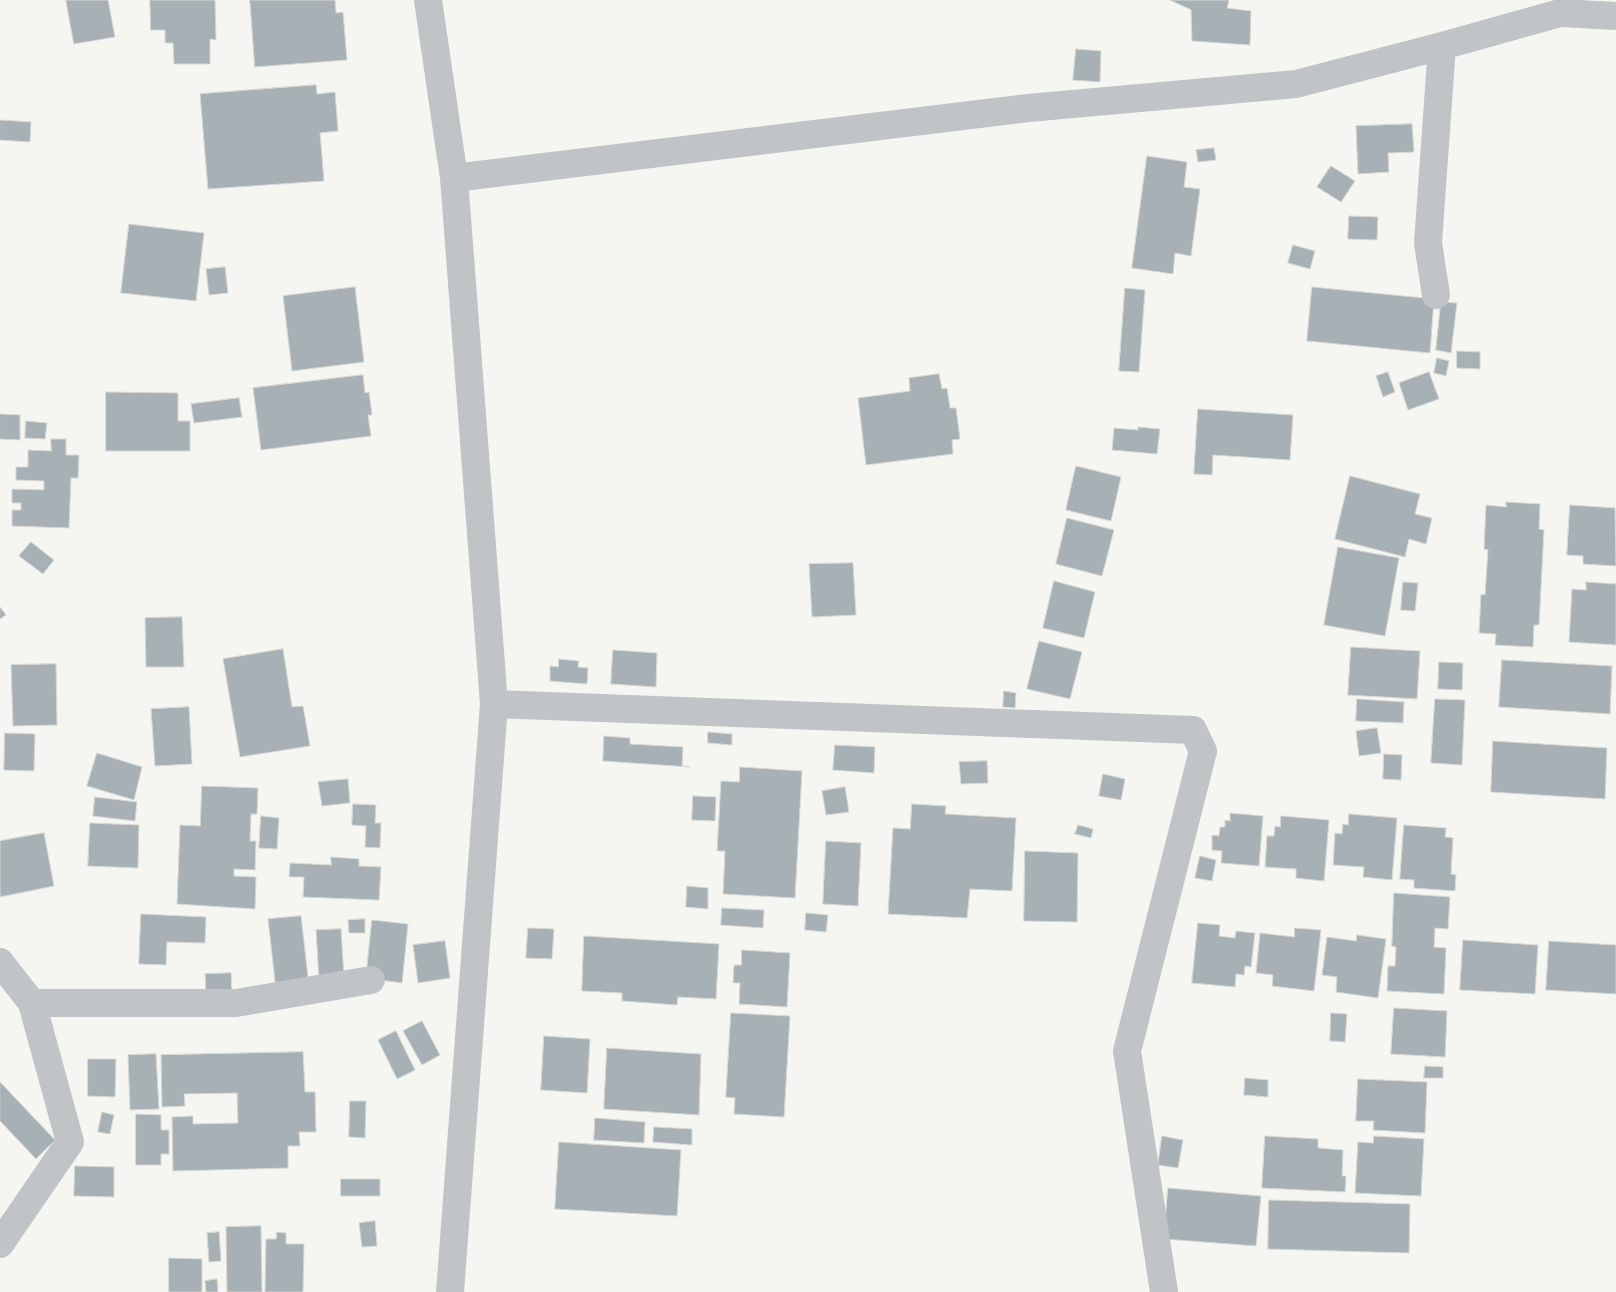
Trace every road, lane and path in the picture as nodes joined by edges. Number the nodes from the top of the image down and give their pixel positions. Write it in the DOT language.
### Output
graph roads {
  1 [pos="428,0"];
  2 [pos="1616,16"];
  3 [pos="1442,46"];
  4 [pos="454,178"];
  5 [pos="1436,295"];
  6 [pos="494,704"];
  7 [pos="0,962"];
  8 [pos="371,980"];
  9 [pos="32,1003"];
  10 [pos="0,1244"];
  11 [pos="450,1292"];
  12 [pos="1164,1292"];
  1 -- 4 [label="street"];
  2 -- 3 [label="street"];
  3 -- 4 [label="street"];
  3 -- 5 [label="street"];
  4 -- 6 [label="street"];
  6 -- 11 [label="street"];
  6 -- 12 [label="street"];
  7 -- 9 [label="street"];
  8 -- 9 [label="street"];
  9 -- 10 [label="street"];
}
